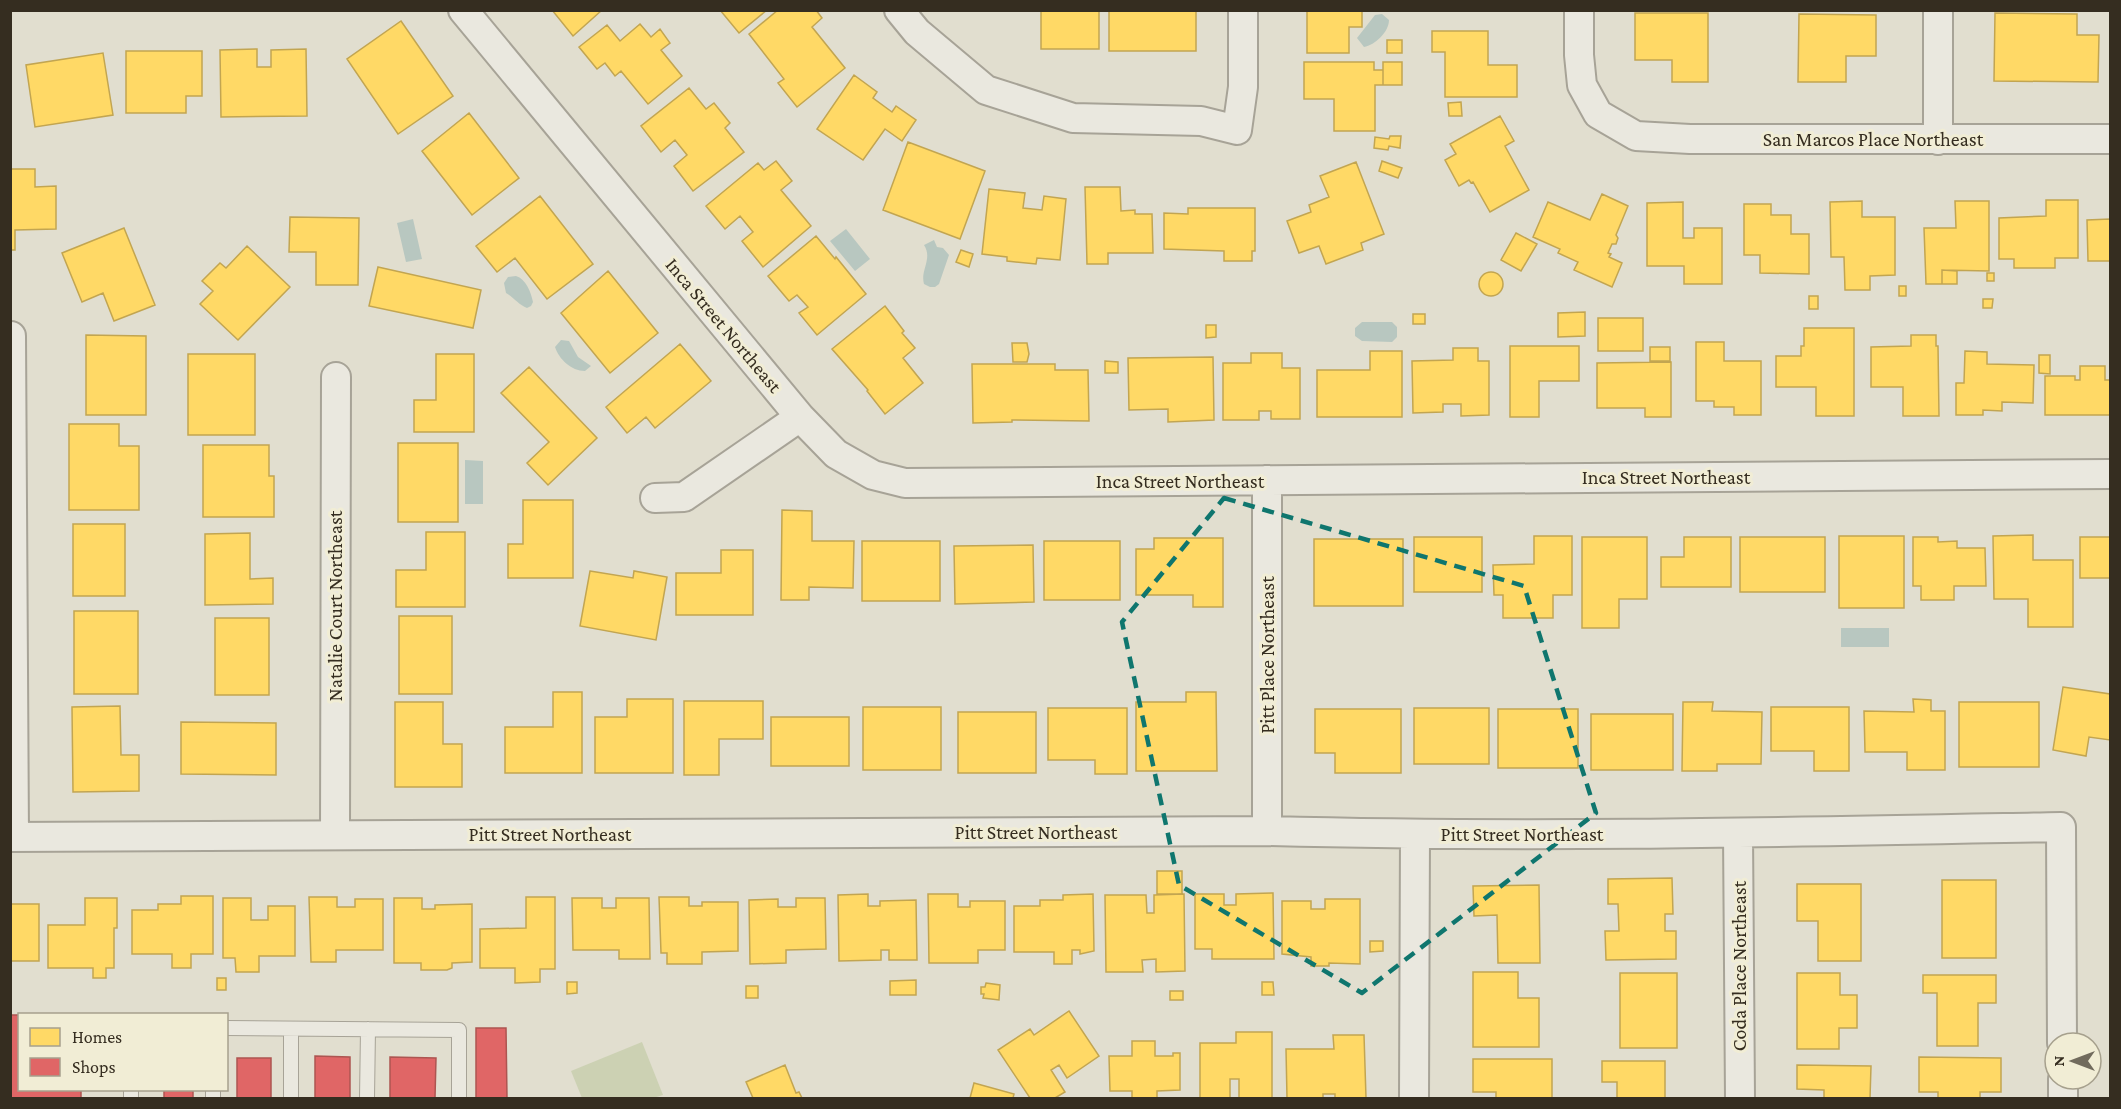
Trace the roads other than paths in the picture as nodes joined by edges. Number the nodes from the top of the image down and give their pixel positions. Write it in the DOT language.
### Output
graph roads {
  1 [pos="464,10"];
  2 [pos="899,10"];
  3 [pos="1243,10"];
  4 [pos="1579,10"];
  5 [pos="1938,10"];
  6 [pos="2110,139"];
  7 [pos="1938,140"];
  8 [pos="11,336"];
  9 [pos="336,377"];
  10 [pos="800,417"];
  11 [pos="2110,474"];
  12 [pos="1267,480"];
  13 [pos="655,498"];
  14 [pos="1267,831"];
  15 [pos="1738,833"];
  16 [pos="335,835"];
  17 [pos="1415,835"];
  18 [pos="12,837"];
  19 [pos="228,1028"];
  20 [pos="291,1029"];
  21 [pos="368,1029"];
  22 [pos="2062,1031"];
  23 [pos="291,1098"];
  24 [pos="367,1098"];
  25 [pos="459,1098"];
  26 [pos="1414,1098"];
  27 [pos="1740,1098"];
  1 -- 10 [label="street, Inca Street Northeast"];
  2 -- 3 [label="street"];
  4 -- 7 [label="street, San Marcos Place Northeast"];
  5 -- 7 [label="street"];
  6 -- 7 [label="street, San Marcos Place Northeast"];
  8 -- 18 [label="street"];
  9 -- 16 [label="street, Natalie Court Northeast"];
  10 -- 12 [label="street, Inca Street Northeast"];
  10 -- 13 [label="street"];
  11 -- 12 [label="street, Inca Street Northeast"];
  12 -- 14 [label="street, Pitt Place Northeast"];
  14 -- 16 [label="street, Pitt Street Northeast"];
  14 -- 17 [label="street, Pitt Street Northeast"];
  15 -- 17 [label="street, Pitt Street Northeast"];
  15 -- 22 [label="street, Pitt Street Northeast"];
  15 -- 27 [label="street, Coda Place Northeast"];
  16 -- 18 [label="street, Pitt Street Northeast"];
  17 -- 26 [label="street"];
  19 -- 20 [label="lane"];
  20 -- 21 [label="lane"];
  20 -- 23 [label="lane"];
  21 -- 24 [label="lane"];
  21 -- 25 [label="lane"];
}
